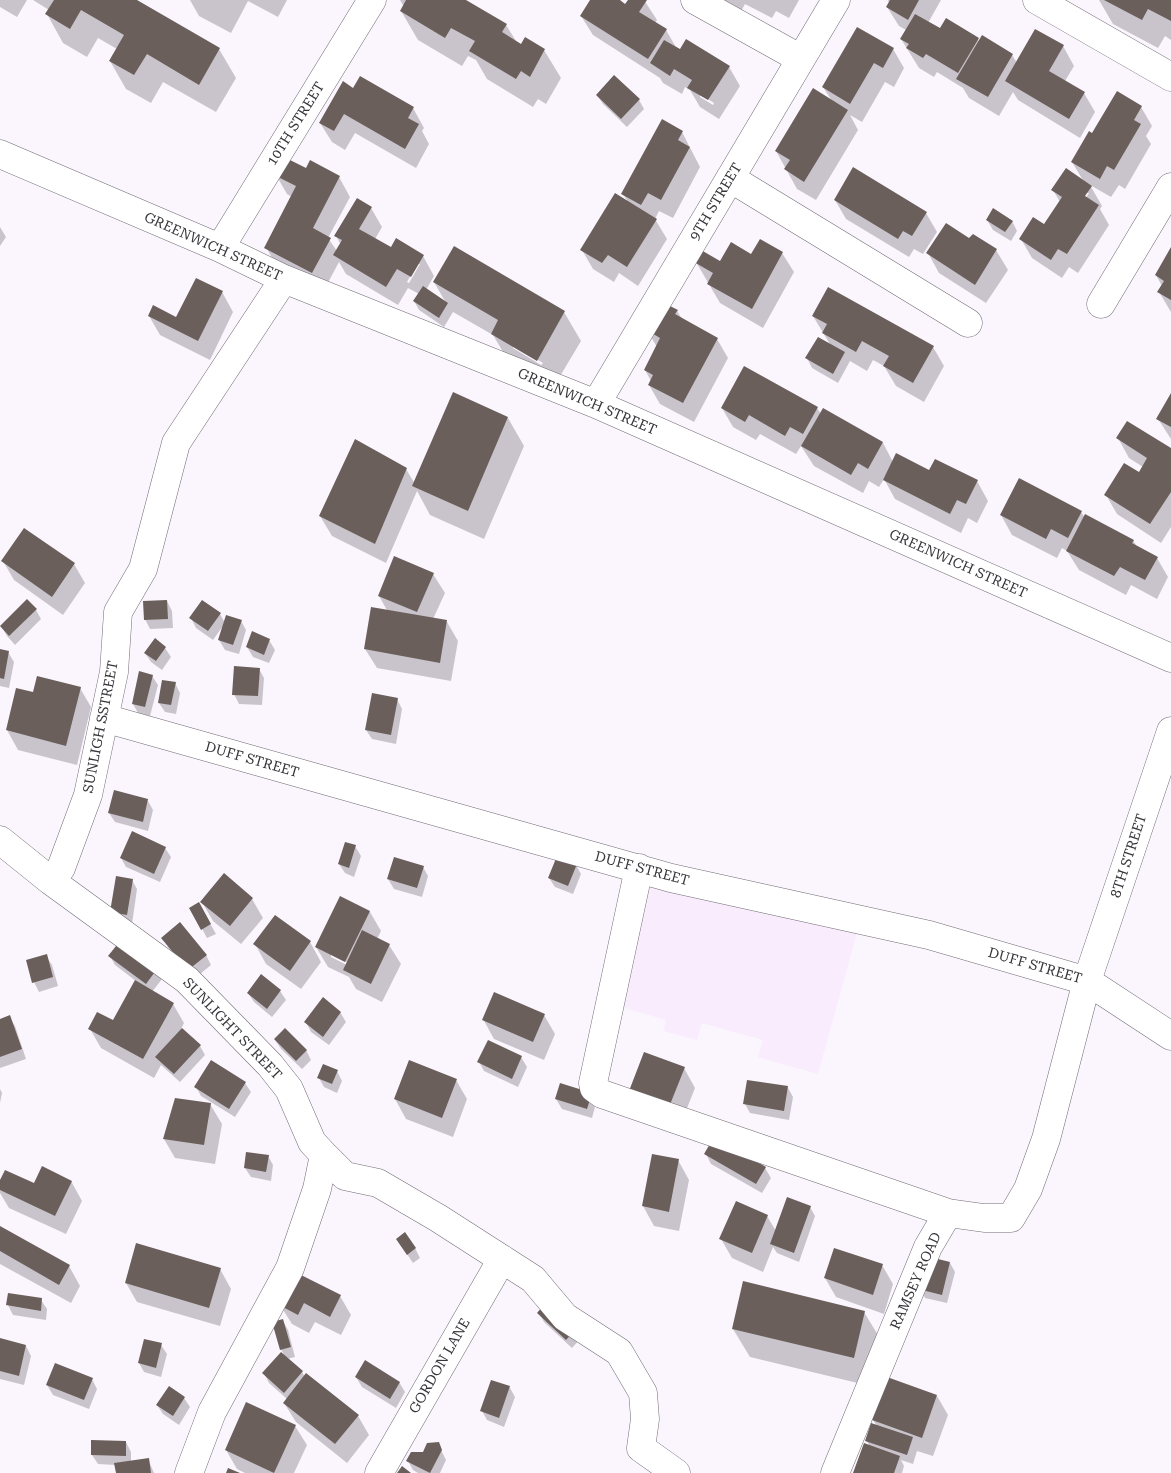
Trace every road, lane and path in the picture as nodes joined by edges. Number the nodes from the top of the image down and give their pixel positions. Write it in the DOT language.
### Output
graph roads {
  1 [pos="372,0"];
  2 [pos="695,0"];
  3 [pos="836,0"];
  4 [pos="1037,0"];
  5 [pos="801,59"];
  6 [pos="1171,77"];
  7 [pos="0,154"];
  8 [pos="730,178"];
  9 [pos="1171,188"];
  10 [pos="220,248"];
  11 [pos="284,279"];
  12 [pos="1101,304"];
  13 [pos="968,323"];
  14 [pos="596,404"];
  15 [pos="1171,658"];
  16 [pos="104,718"];
  17 [pos="1171,731"];
  18 [pos="0,840"];
  19 [pos="639,868"];
  20 [pos="52,881"];
  21 [pos="1087,981"];
  22 [pos="1171,1036"];
  23 [pos="324,1155"];
  24 [pos="948,1213"];
  25 [pos="502,1260"];
  26 [pos="189,1473"];
  27 [pos="379,1473"];
  28 [pos="676,1473"];
  29 [pos="836,1473"];
  1 -- 10 [label="street, 10TH STREET"];
  2 -- 5 [label="street"];
  3 -- 5 [label="street, 9TH STREET"];
  4 -- 6 [label="street"];
  5 -- 8 [label="street, 9TH STREET"];
  7 -- 10 [label="street, GREENWICH STREET"];
  8 -- 13 [label="street"];
  8 -- 14 [label="street, 9TH STREET"];
  9 -- 12 [label="street"];
  10 -- 11 [label="street, GREENWICH STREET"];
  11 -- 14 [label="street, GREENWICH STREET"];
  11 -- 16 [label="street, SUNLIGH SSTREET"];
  14 -- 15 [label="street, GREENWICH STREET"];
  16 -- 19 [label="street, DUFF STREET"];
  16 -- 20 [label="street, SUNLIGH SSTREET"];
  17 -- 21 [label="street, 8TH STREET"];
  18 -- 20 [label="street, SUNLIGHT STREET"];
  19 -- 21 [label="street, DUFF STREET"];
  19 -- 24 [label="street"];
  20 -- 23 [label="street, SUNLIGHT STREET"];
  21 -- 22 [label="street, DUFF STREET"];
  21 -- 24 [label="street"];
  23 -- 25 [label="street, SUNLIGHT STREET"];
  23 -- 26 [label="street"];
  24 -- 29 [label="street, RAMSEY ROAD"];
  25 -- 27 [label="street, GORDON LANE"];
  25 -- 28 [label="street, SUNLIGHT STREET"];
}
